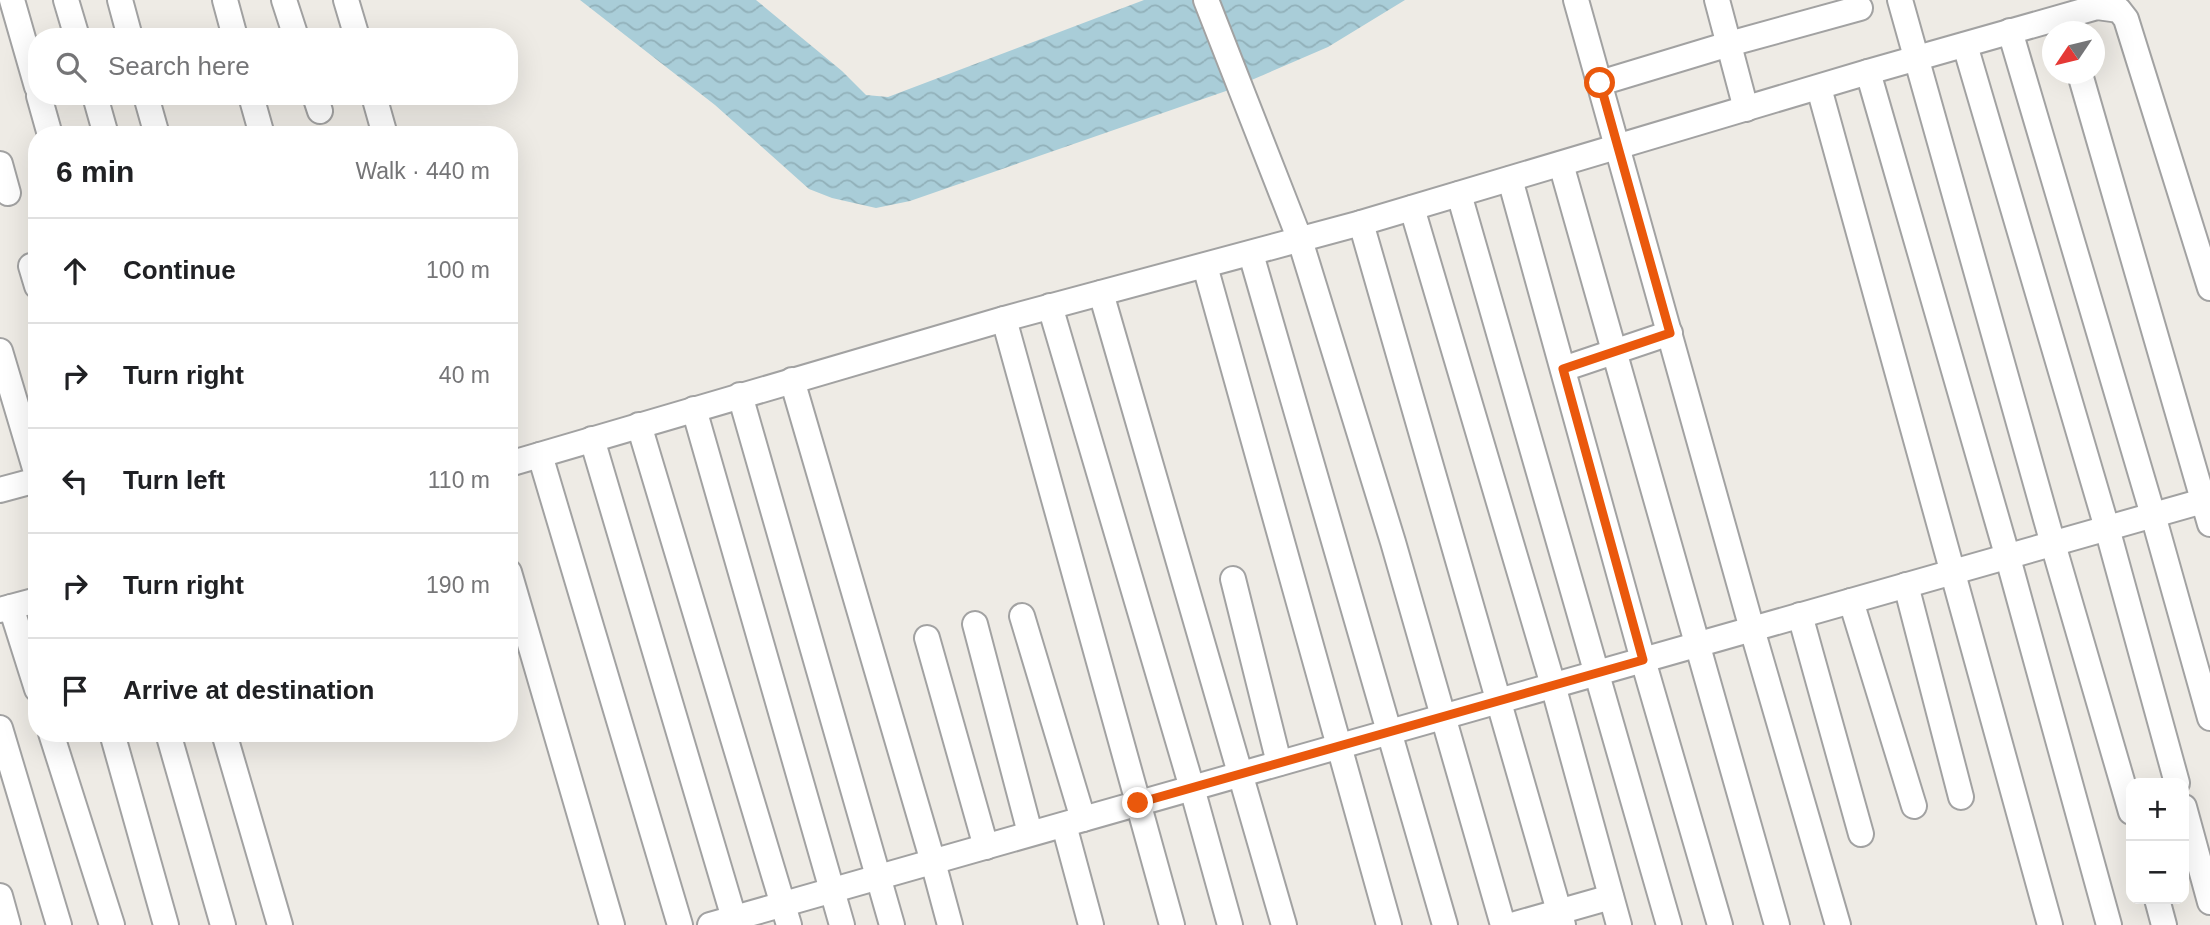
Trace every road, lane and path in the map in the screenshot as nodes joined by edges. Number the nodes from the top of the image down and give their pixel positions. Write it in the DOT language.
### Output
graph roads {
  1 [pos="12,0"];
  2 [pos="66,0"];
  3 [pos="120,0"];
  4 [pos="225,0"];
  5 [pos="284,0"];
  6 [pos="346,0"];
  7 [pos="1206,0"];
  8 [pos="1576,0"];
  9 [pos="1717,0"];
  10 [pos="1900,0"];
  11 [pos="1860,8"];
  12 [pos="2071,21"];
  13 [pos="2042,27"];
  14 [pos="74,28"];
  15 [pos="128,28"];
  16 [pos="233,28"];
  17 [pos="293,28"];
  18 [pos="354,28"];
  19 [pos="2010,31"];
  20 [pos="1729,44"];
  21 [pos="1965,45"];
  22 [pos="28,56"];
  23 [pos="1916,60"];
  24 [pos="1868,72"];
  25 [pos="1600,83"];
  26 [pos="2083,84"];
  27 [pos="1819,88"];
  28 [pos="42,105"];
  29 [pos="98,105"];
  30 [pos="149,105"];
  31 [pos="254,105"];
  32 [pos="377,105"];
  33 [pos="1746,109"];
  34 [pos="48,126"];
  35 [pos="103,126"];
  36 [pos="154,126"];
  37 [pos="259,126"];
  38 [pos="382,126"];
  39 [pos="1619,147"];
  40 [pos="0,164"];
  41 [pos="1561,164"];
  42 [pos="1510,179"];
  43 [pos="8,193"];
  44 [pos="1459,194"];
  45 [pos="1412,208"];
  46 [pos="1361,223"];
  47 [pos="1300,240"];
  48 [pos="1251,254"];
  49 [pos="1205,266"];
  50 [pos="2210,288"];
  51 [pos="1101,293"];
  52 [pos="1051,306"];
  53 [pos="1004,319"];
  54 [pos="1670,333"];
  55 [pos="0,351"];
  56 [pos="1614,352"];
  57 [pos="1563,369"];
  58 [pos="792,380"];
  59 [pos="740,395"];
  60 [pos="694,409"];
  61 [pos="639,425"];
  62 [pos="592,439"];
  63 [pos="28,446"];
  64 [pos="540,455"];
  65 [pos="518,461"];
  66 [pos="28,480"];
  67 [pos="0,490"];
  68 [pos="2208,508"];
  69 [pos="2153,515"];
  70 [pos="2107,528"];
  71 [pos="2053,544"];
  72 [pos="2008,558"];
  73 [pos="1951,573"];
  74 [pos="1233,579"];
  75 [pos="1906,585"];
  76 [pos="1851,601"];
  77 [pos="28,603"];
  78 [pos="518,603"];
  79 [pos="5,609"];
  80 [pos="1800,615"];
  81 [pos="1022,616"];
  82 [pos="975,624"];
  83 [pos="1752,629"];
  84 [pos="927,638"];
  85 [pos="1696,645"];
  86 [pos="1643,660"];
  87 [pos="28,666"];
  88 [pos="1597,673"];
  89 [pos="1553,685"];
  90 [pos="1499,701"];
  91 [pos="1445,716"];
  92 [pos="2210,718"];
  93 [pos="0,728"];
  94 [pos="1390,732"];
  95 [pos="54,742"];
  96 [pos="115,742"];
  97 [pos="171,742"];
  98 [pos="228,742"];
  99 [pos="1340,746"];
  100 [pos="1279,764"];
  101 [pos="1241,774"];
  102 [pos="2176,778"];
  103 [pos="1192,788"];
  104 [pos="2126,795"];
  105 [pos="1961,797"];
  106 [pos="1138,803"];
  107 [pos="1914,806"];
  108 [pos="1073,822"];
  109 [pos="2189,825"];
  110 [pos="1030,833"];
  111 [pos="1861,834"];
  112 [pos="986,847"];
  113 [pos="933,862"];
  114 [pos="879,877"];
  115 [pos="832,890"];
  116 [pos="0,896"];
  117 [pos="1611,897"];
  118 [pos="2210,902"];
  119 [pos="2158,904"];
  120 [pos="786,915"];
  121 [pos="1561,919"];
  122 [pos="735,922"];
  123 [pos="8,925"];
  124 [pos="59,925"];
  125 [pos="112,925"];
  126 [pos="166,925"];
  127 [pos="223,925"];
  128 [pos="280,925"];
  129 [pos="612,925"];
  130 [pos="680,925"];
  131 [pos="710,925"];
  132 [pos="842,925"];
  133 [pos="892,925"];
  134 [pos="950,925"];
  135 [pos="1091,925"];
  136 [pos="1172,925"];
  137 [pos="1230,925"];
  138 [pos="1284,925"];
  139 [pos="1389,925"];
  140 [pos="1445,925"];
  141 [pos="1503,925"];
  142 [pos="1512,925"];
  143 [pos="1619,925"];
  144 [pos="1669,925"];
  145 [pos="1720,925"];
  146 [pos="1777,925"];
  147 [pos="1838,925"];
  148 [pos="2050,925"];
  149 [pos="2109,925"];
  150 [pos="2164,925"];
  1 -- 22 [label="street"];
  2 -- 14 [label="street"];
  3 -- 15 [label="street"];
  4 -- 16 [label="street"];
  5 -- 17 [label="street"];
  6 -- 18 [label="street"];
  7 -- 47 [label="street"];
  8 -- 25 [label="street"];
  9 -- 20 [label="street"];
  10 -- 23 [label="street"];
  11 -- 20 [label="street"];
  12 -- 50 [label="street"];
  13 -- 19 [label="street"];
  19 -- 21 [label="street"];
  19 -- 69 [label="street"];
  20 -- 25 [label="street"];
  20 -- 33 [label="street"];
  21 -- 23 [label="street"];
  21 -- 70 [label="street"];
  23 -- 24 [label="street"];
  23 -- 71 [label="street"];
  24 -- 27 [label="street"];
  24 -- 72 [label="street"];
  25 -- 39 [label="street"];
  26 -- 68 [label="street"];
  27 -- 33 [label="street"];
  27 -- 73 [label="street"];
  28 -- 34 [label="street"];
  29 -- 35 [label="street"];
  30 -- 36 [label="street"];
  31 -- 37 [label="street"];
  32 -- 38 [label="street"];
  33 -- 39 [label="street"];
  39 -- 41 [label="street"];
  39 -- 54 [label="street"];
  40 -- 43 [label="street"];
  41 -- 42 [label="street"];
  41 -- 56 [label="street"];
  42 -- 44 [label="street"];
  42 -- 57 [label="street"];
  44 -- 45 [label="street"];
  44 -- 88 [label="street"];
  45 -- 46 [label="street"];
  45 -- 89 [label="street"];
  46 -- 47 [label="street"];
  46 -- 90 [label="street"];
  47 -- 48 [label="street"];
  47 -- 91 [label="street"];
  48 -- 49 [label="street"];
  48 -- 94 [label="street"];
  49 -- 51 [label="street"];
  49 -- 99 [label="street"];
  51 -- 52 [label="street"];
  51 -- 101 [label="street"];
  52 -- 53 [label="street"];
  52 -- 103 [label="street"];
  53 -- 58 [label="street"];
  53 -- 106 [label="street"];
  54 -- 56 [label="street"];
  54 -- 83 [label="street"];
  55 -- 63 [label="street"];
  56 -- 57 [label="street"];
  56 -- 85 [label="street"];
  57 -- 86 [label="street"];
  58 -- 59 [label="street"];
  58 -- 113 [label="street"];
  59 -- 60 [label="street"];
  59 -- 114 [label="street"];
  60 -- 61 [label="street"];
  60 -- 115 [label="street"];
  61 -- 62 [label="street"];
  61 -- 120 [label="street"];
  62 -- 64 [label="street"];
  62 -- 122 [label="street"];
  64 -- 65 [label="street"];
  64 -- 130 [label="street"];
  66 -- 67 [label="street"];
  68 -- 69 [label="street"];
  69 -- 70 [label="street"];
  69 -- 92 [label="street"];
  70 -- 71 [label="street"];
  70 -- 102 [label="street"];
  71 -- 72 [label="street"];
  71 -- 104 [label="street"];
  72 -- 73 [label="street"];
  72 -- 149 [label="street"];
  73 -- 75 [label="street"];
  73 -- 148 [label="street"];
  74 -- 100 [label="street"];
  75 -- 76 [label="street"];
  75 -- 105 [label="street"];
  76 -- 80 [label="street"];
  76 -- 107 [label="street"];
  77 -- 79 [label="street"];
  78 -- 129 [label="street"];
  79 -- 87 [label="street"];
  80 -- 83 [label="street"];
  80 -- 111 [label="street"];
  81 -- 108 [label="street"];
  82 -- 110 [label="street"];
  83 -- 85 [label="street"];
  83 -- 147 [label="street"];
  84 -- 112 [label="street"];
  85 -- 86 [label="street"];
  85 -- 146 [label="street"];
  86 -- 88 [label="street"];
  86 -- 145 [label="street"];
  88 -- 89 [label="street"];
  88 -- 144 [label="street"];
  89 -- 90 [label="street"];
  89 -- 117 [label="street"];
  90 -- 91 [label="street"];
  90 -- 121 [label="street"];
  91 -- 94 [label="street"];
  91 -- 141 [label="street"];
  93 -- 124 [label="street"];
  94 -- 99 [label="street"];
  94 -- 140 [label="street"];
  95 -- 125 [label="street"];
  96 -- 126 [label="street"];
  97 -- 127 [label="street"];
  98 -- 128 [label="street"];
  99 -- 100 [label="street"];
  99 -- 139 [label="street"];
  100 -- 101 [label="street"];
  101 -- 103 [label="street"];
  101 -- 138 [label="street"];
  103 -- 106 [label="street"];
  103 -- 137 [label="street"];
  106 -- 108 [label="street"];
  106 -- 136 [label="street"];
  108 -- 110 [label="street"];
  108 -- 135 [label="street"];
  109 -- 118 [label="street"];
  110 -- 112 [label="street"];
  112 -- 113 [label="street"];
  113 -- 114 [label="street"];
  113 -- 134 [label="street"];
  114 -- 115 [label="street"];
  114 -- 133 [label="street"];
  115 -- 120 [label="street"];
  115 -- 132 [label="street"];
  116 -- 123 [label="street"];
  117 -- 121 [label="street"];
  117 -- 143 [label="street"];
  119 -- 150 [label="street"];
  120 -- 122 [label="street"];
  121 -- 142 [label="street"];
  122 -- 131 [label="street"];
}
